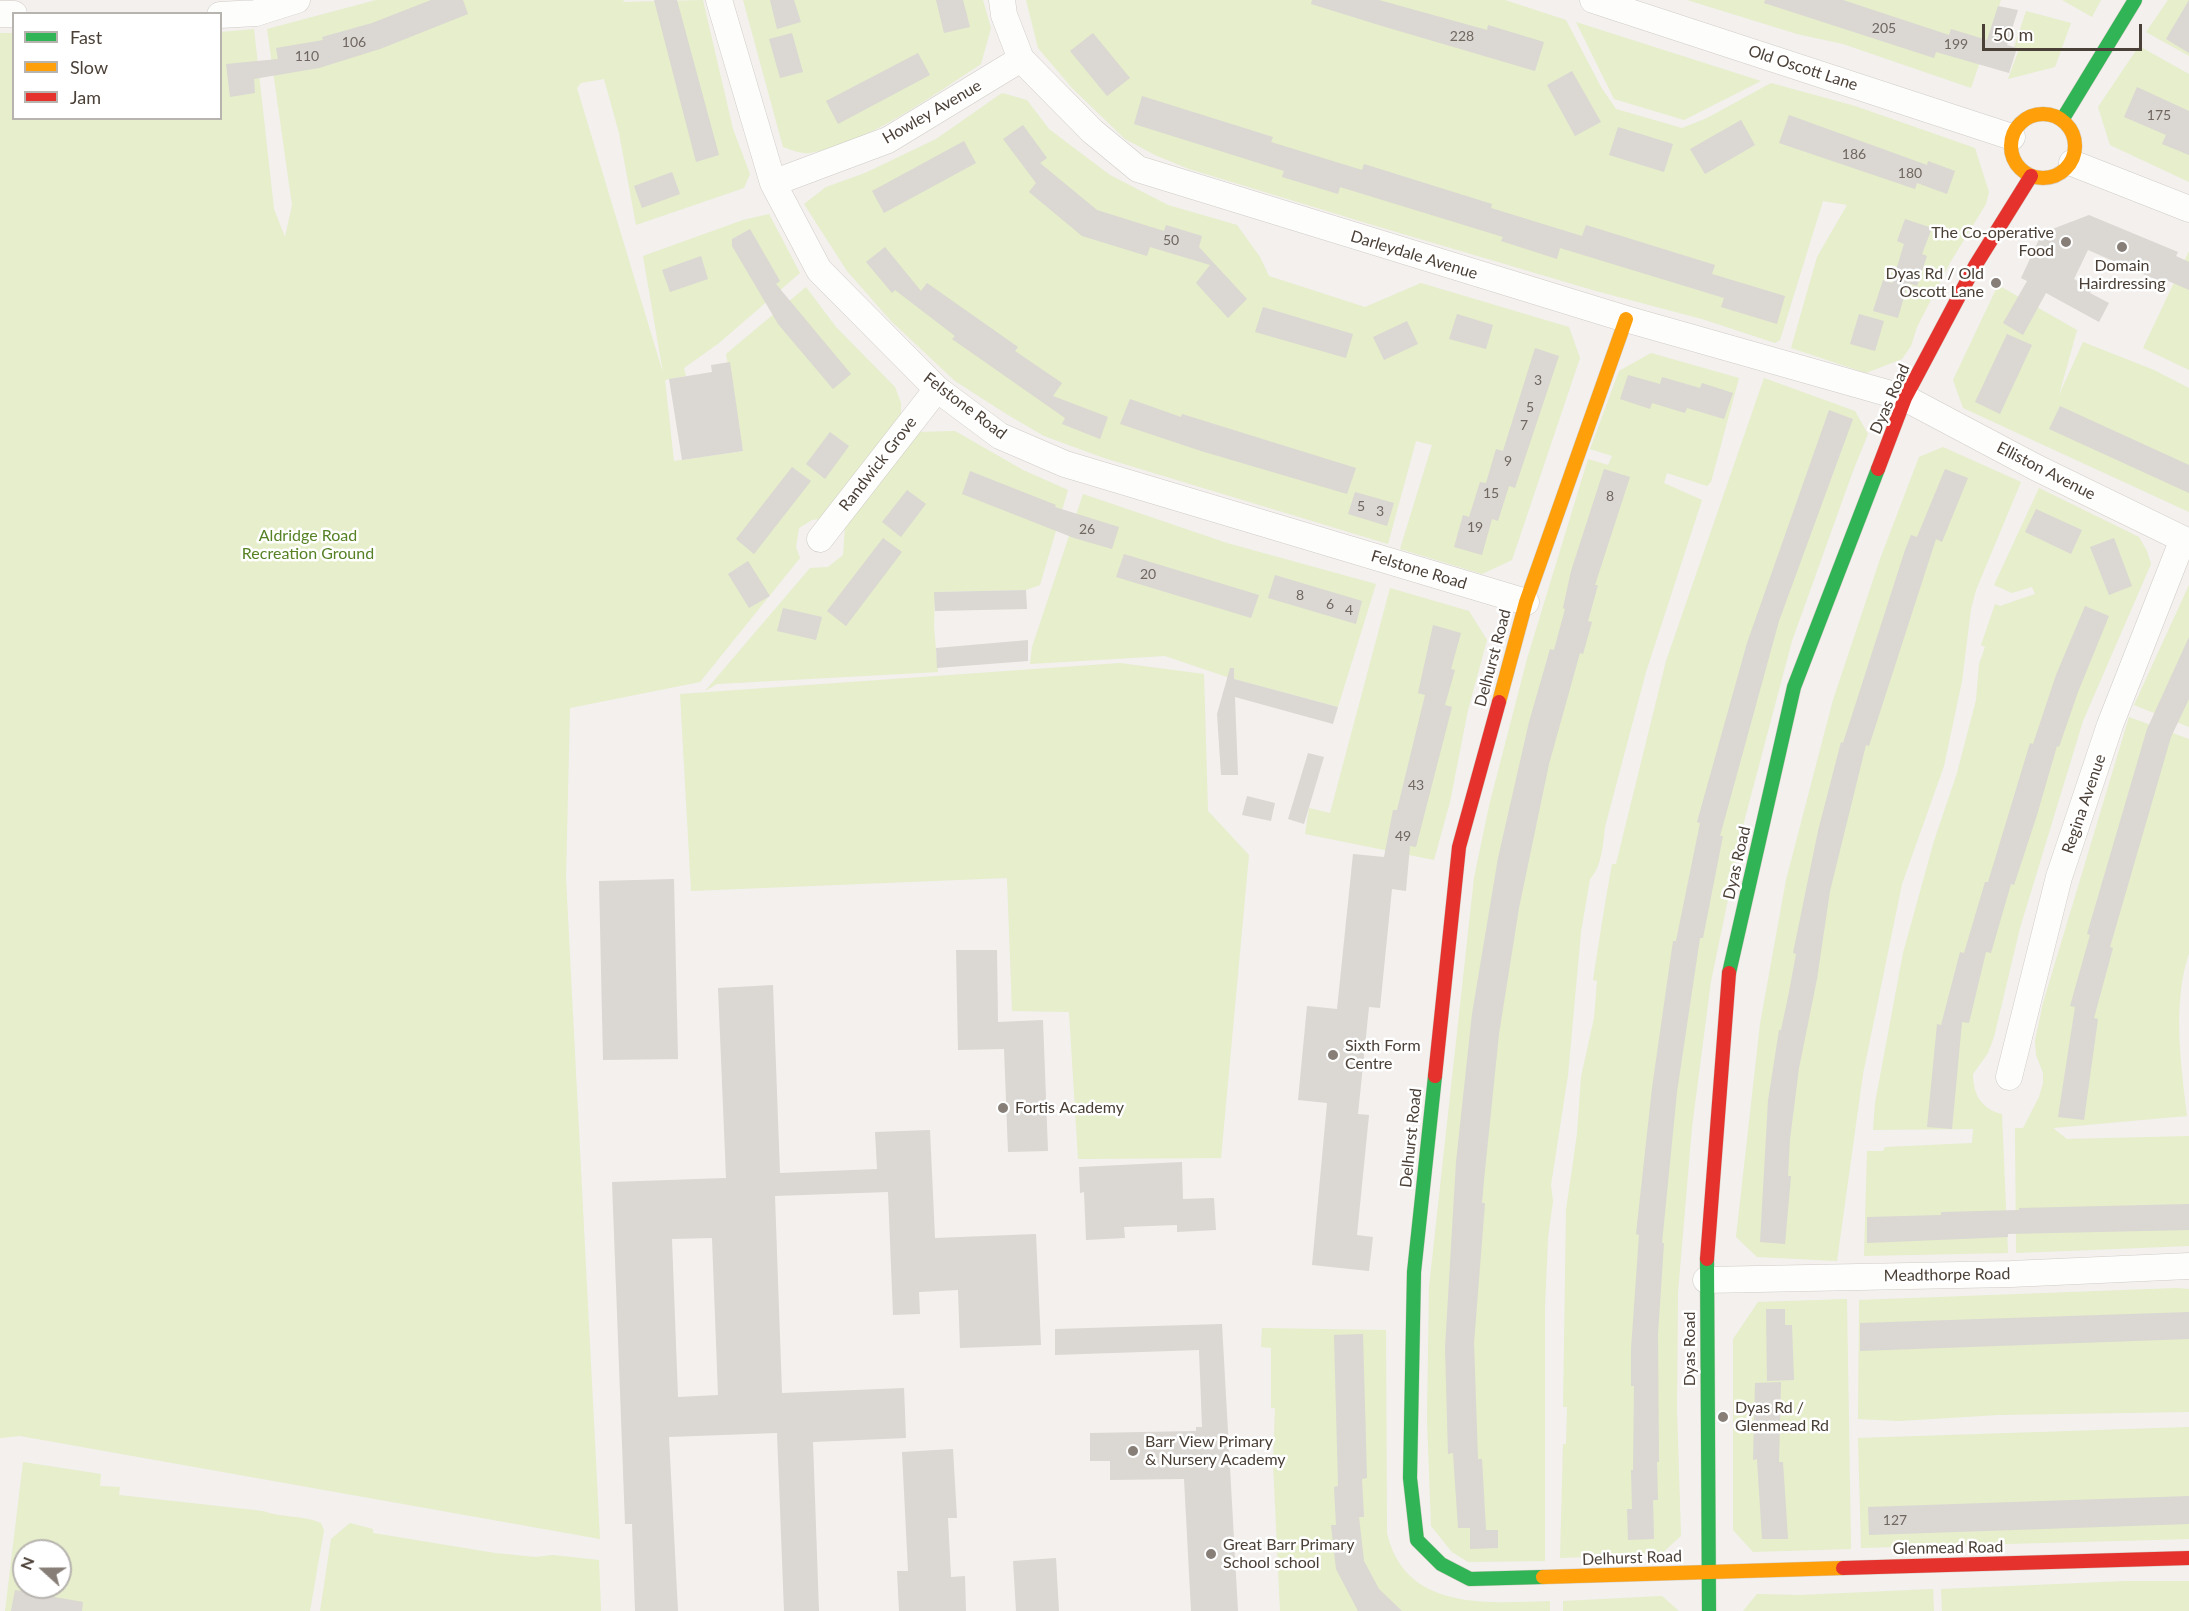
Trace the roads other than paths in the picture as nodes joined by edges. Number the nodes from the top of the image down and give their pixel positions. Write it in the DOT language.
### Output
graph roads {
  1 [pos="297,0"];
  2 [pos="719,0"];
  3 [pos="1002,0"];
  4 [pos="1593,0"];
  5 [pos="2135,0"];
  6 [pos="222,15"];
  7 [pos="1021,59"];
  8 [pos="2062,120"];
  9 [pos="2012,137"];
  10 [pos="2072,163"];
  11 [pos="2031,176"];
  12 [pos="773,183"];
  13 [pos="2189,208"];
  14 [pos="1626,319"];
  15 [pos="937,389"];
  16 [pos="1905,398"];
  17 [pos="820,539"];
  18 [pos="2186,541"];
  19 [pos="1526,602"];
  20 [pos="2009,1077"];
  21 [pos="2189,1266"];
  22 [pos="1706,1280"];
  23 [pos="2189,1558"];
  24 [pos="1707,1573"];
  25 [pos="1708,1611"];
  1 -- 6 [label="street"];
  2 -- 12 [label="street, Felstone Road"];
  3 -- 7 [label="street, Darleydale Avenue"];
  4 -- 9 [label="street, Old Oscott Lane"];
  5 -- 8 [label="street"];
  7 -- 12 [label="street, Howley Avenue"];
  7 -- 14 [label="street, Darleydale Avenue"];
  8 -- 9 [label="street"];
  8 -- 10 [label="street"];
  9 -- 11 [label="street"];
  10 -- 11 [label="street"];
  10 -- 13 [label="street"];
  11 -- 16 [label="street, Dyas Road"];
  12 -- 15 [label="street, Felstone Road"];
  14 -- 16 [label="street, Darleydale Avenue"];
  14 -- 19 [label="street, Delhurst Road"];
  15 -- 17 [label="street, Randwick Grove"];
  15 -- 19 [label="street, Felstone Road"];
  16 -- 18 [label="street, Elliston Avenue"];
  16 -- 22 [label="street, Dyas Road"];
  18 -- 20 [label="street, Regina Avenue"];
  19 -- 24 [label="street, Delhurst Road"];
  21 -- 22 [label="street, Meadthorpe Road"];
  22 -- 24 [label="street, Dyas Road"];
  23 -- 24 [label="street, Glenmead Road"];
  24 -- 25 [label="street, Dyas Road"];
}
